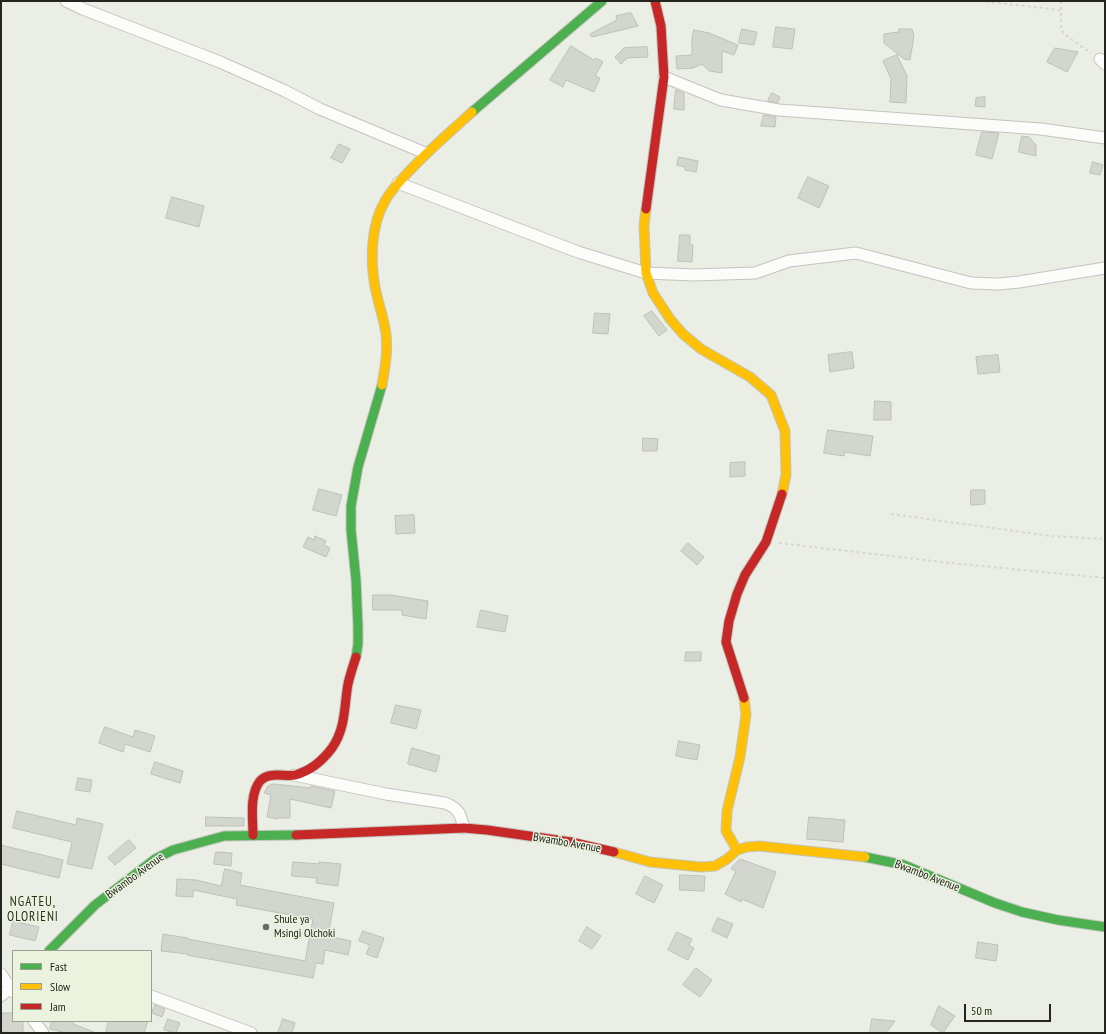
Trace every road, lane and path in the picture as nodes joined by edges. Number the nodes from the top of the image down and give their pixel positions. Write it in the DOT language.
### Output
graph roads {
  1 [pos="66,1"];
  2 [pos="602,1"];
  3 [pos="655,1"];
  4 [pos="980,1"];
  5 [pos="1060,1"];
  6 [pos="1060,10"];
  7 [pos="1103,62"];
  8 [pos="664,76"];
  9 [pos="1105,138"];
  10 [pos="425,153"];
  11 [pos="398,183"];
  12 [pos="1105,268"];
  13 [pos="646,273"];
  14 [pos="890,514"];
  15 [pos="1105,539"];
  16 [pos="766,542"];
  17 [pos="1105,578"];
  18 [pos="294,775"];
  19 [pos="464,828"];
  20 [pos="253,835"];
  21 [pos="737,850"];
  22 [pos="1105,927"];
  23 [pos="50,950"];
  24 [pos="1,974"];
  25 [pos="12,988"];
  26 [pos="1,996"];
  27 [pos="152,996"];
  28 [pos="35,1022"];
  29 [pos="42,1033"];
  30 [pos="251,1033"];
  1 -- 10 [label="street"];
  2 -- 10 [label="street"];
  3 -- 8 [label="street"];
  4 -- 6 [label="path"];
  5 -- 6 [label="path"];
  6 -- 7 [label="path"];
  8 -- 9 [label="street"];
  8 -- 13 [label="street"];
  10 -- 11 [label="street"];
  11 -- 13 [label="street"];
  11 -- 18 [label="street"];
  12 -- 13 [label="street"];
  13 -- 16 [label="street"];
  14 -- 15 [label="path"];
  16 -- 17 [label="path"];
  16 -- 21 [label="street"];
  18 -- 19 [label="street"];
  18 -- 20 [label="street"];
  19 -- 20 [label="street, Bwambo Avenue"];
  19 -- 21 [label="street, Bwambo Avenue"];
  20 -- 23 [label="street, Bwambo Avenue"];
  21 -- 22 [label="street, Bwambo Avenue"];
  24 -- 25 [label="street"];
  25 -- 26 [label="street"];
  27 -- 30 [label="street"];
  28 -- 29 [label="street"];
}
